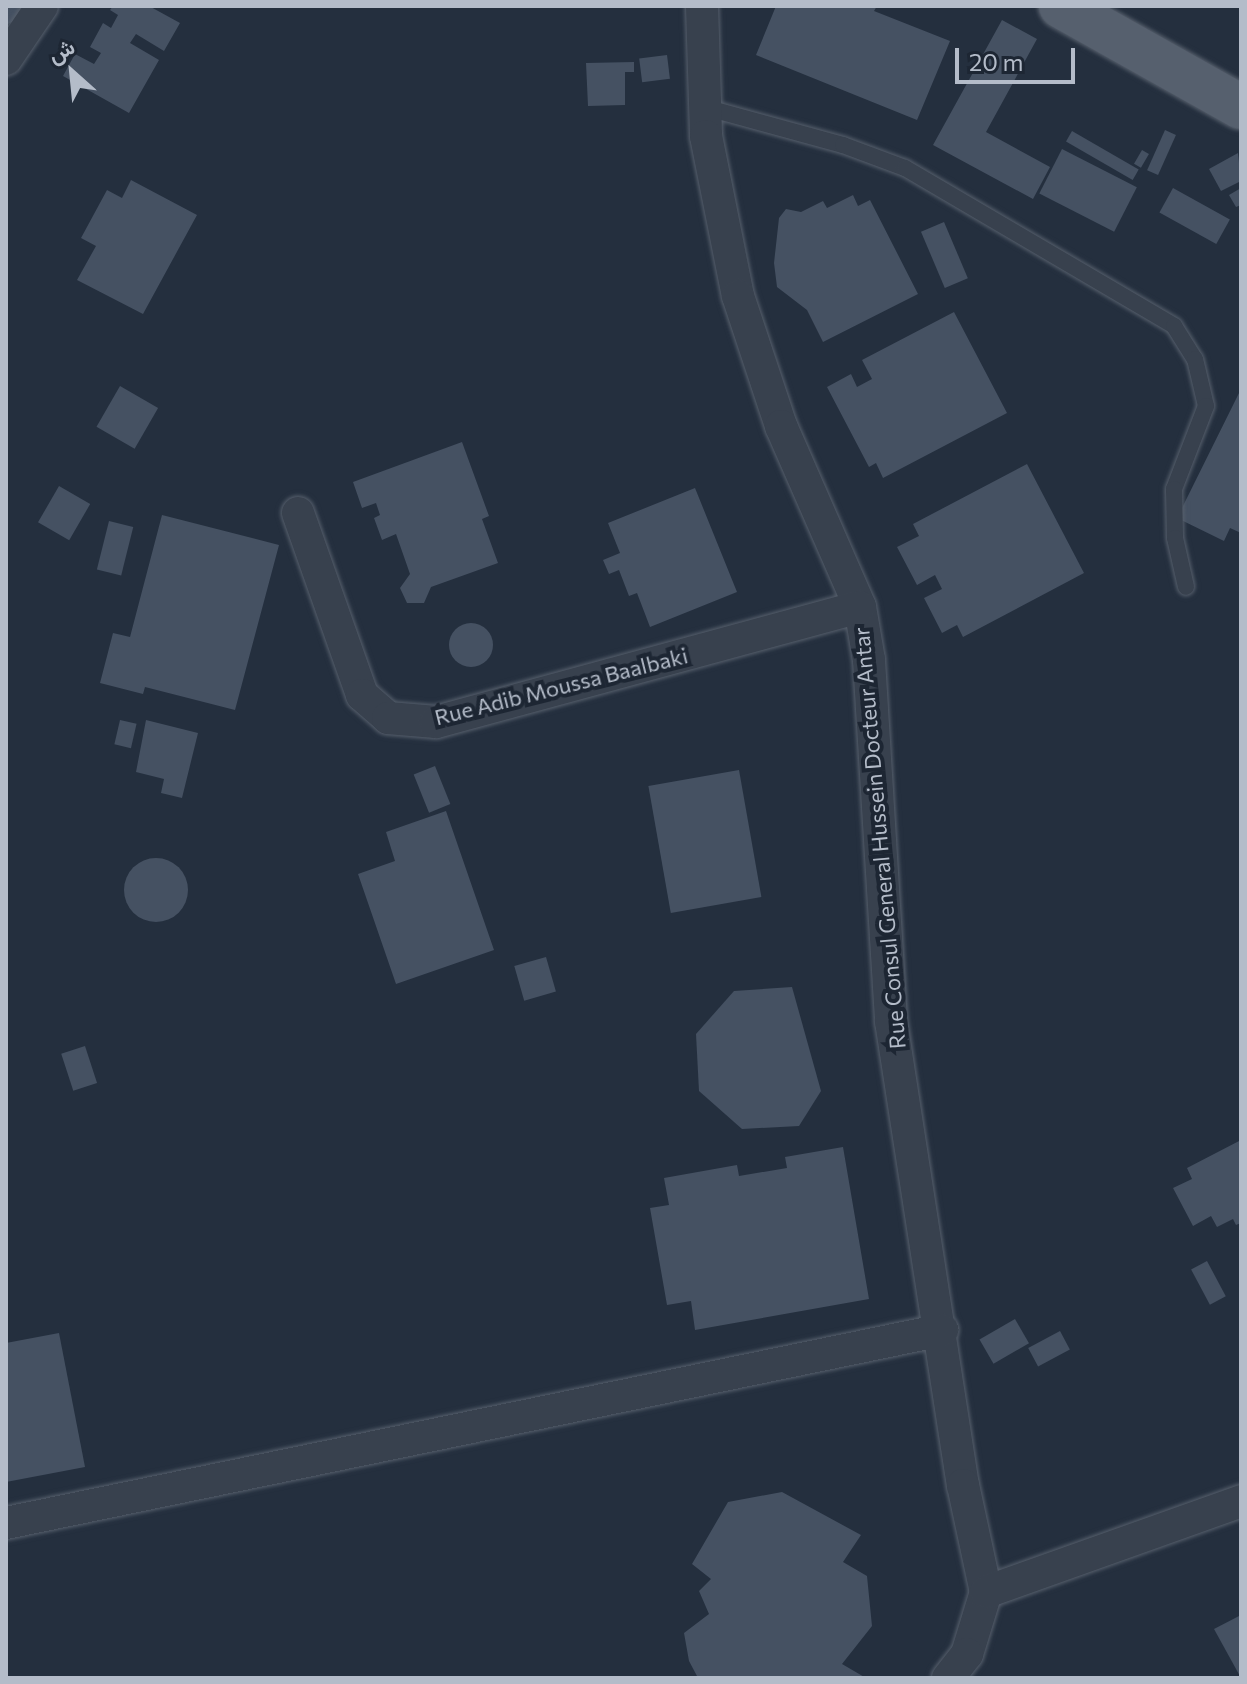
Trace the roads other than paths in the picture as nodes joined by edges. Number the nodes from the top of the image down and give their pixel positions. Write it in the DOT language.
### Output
graph roads {
  1 [pos="42,6"];
  2 [pos="702,6"];
  3 [pos="1061,6"];
  4 [pos="6,59"];
  5 [pos="704,107"];
  6 [pos="1241,107"];
  7 [pos="298,513"];
  8 [pos="1186,587"];
  9 [pos="860,607"];
  10 [pos="942,1330"];
  11 [pos="1241,1501"];
  12 [pos="6,1523"];
  13 [pos="986,1592"];
  14 [pos="966,1670"];
  1 -- 4 [label="street"];
  2 -- 5 [label="street, Rue Consul General Hussein Docteur Antar"];
  3 -- 6 [label="main road"];
  5 -- 8 [label="lane"];
  5 -- 9 [label="street, Rue Consul General Hussein Docteur Antar"];
  7 -- 9 [label="street, Rue Adib Moussa Baalbaki"];
  9 -- 10 [label="street, Rue Consul General Hussein Docteur Antar"];
  10 -- 12 [label="street"];
  10 -- 13 [label="street, Rue Consul General Hussein Docteur Antar"];
  11 -- 13 [label="street"];
  13 -- 14 [label="street"];
}
